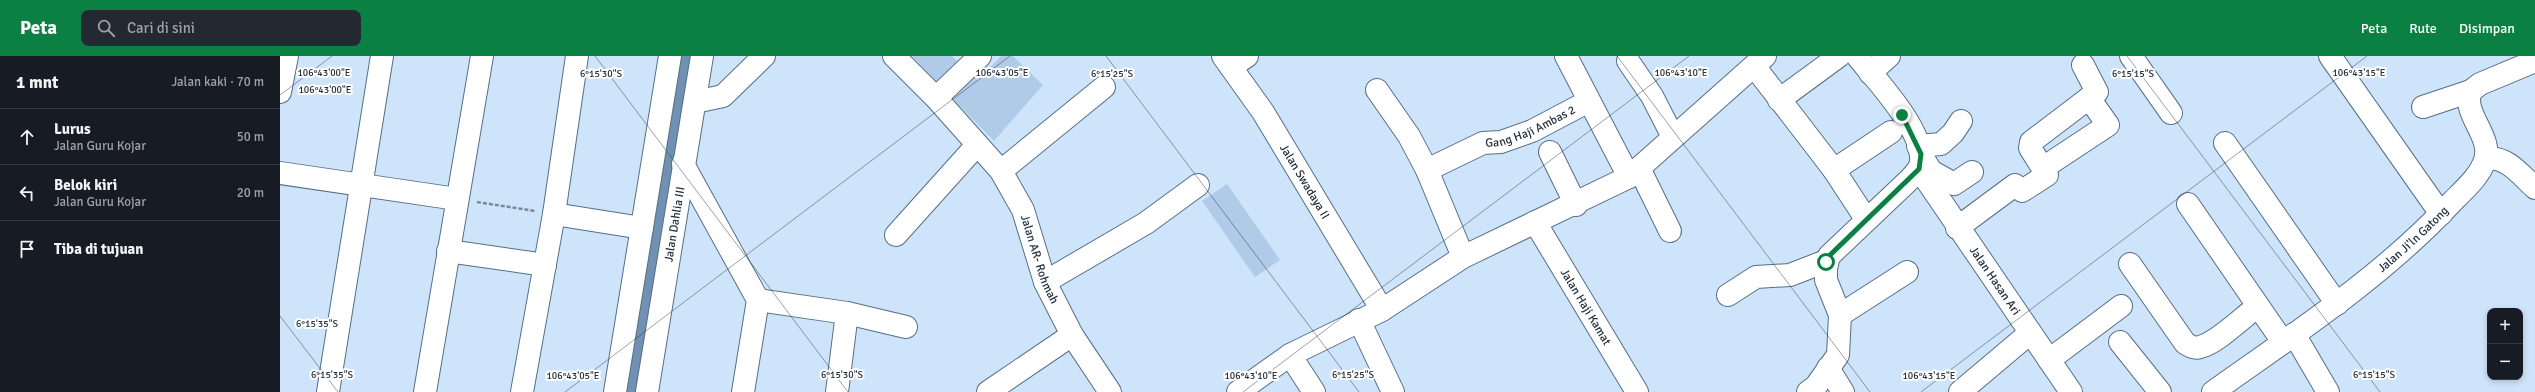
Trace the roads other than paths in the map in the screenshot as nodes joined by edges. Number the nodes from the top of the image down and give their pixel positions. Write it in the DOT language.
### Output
graph roads {
  1 [pos="287,56"];
  2 [pos="382,56"];
  3 [pos="482,56"];
  4 [pos="577,56"];
  5 [pos="670,56"];
  6 [pos="702,56"];
  7 [pos="764,56"];
  8 [pos="894,56"];
  9 [pos="980,56"];
  10 [pos="1566,56"];
  11 [pos="1839,56"];
  12 [pos="1857,56"];
  13 [pos="2131,56"];
  14 [pos="2330,56"];
  15 [pos="1234,60"];
  16 [pos="1628,61"];
  17 [pos="2535,61"];
  18 [pos="1881,62"];
  19 [pos="2083,65"];
  20 [pos="1763,66"];
  21 [pos="1104,86"];
  22 [pos="1377,90"];
  23 [pos="2471,91"];
  24 [pos="280,92"];
  25 [pos="936,98"];
  26 [pos="2090,98"];
  27 [pos="1779,100"];
  28 [pos="1589,101"];
  29 [pos="695,102"];
  30 [pos="2424,107"];
  31 [pos="2171,113"];
  32 [pos="1961,120"];
  33 [pos="1891,132"];
  34 [pos="1673,137"];
  35 [pos="970,138"];
  36 [pos="2225,143"];
  37 [pos="1550,152"];
  38 [pos="1919,156"];
  39 [pos="2486,159"];
  40 [pos="683,164"];
  41 [pos="1427,170"];
  42 [pos="1834,170"];
  43 [pos="1001,171"];
  44 [pos="1634,172"];
  45 [pos="1972,172"];
  46 [pos="280,173"];
  47 [pos="2049,177"];
  48 [pos="363,184"];
  49 [pos="1198,185"];
  50 [pos="2535,188"];
  51 [pos="457,199"];
  52 [pos="1576,204"];
  53 [pos="2188,204"];
  54 [pos="554,214"];
  55 [pos="2441,214"];
  56 [pos="1866,220"];
  57 [pos="1535,222"];
  58 [pos="642,228"];
  59 [pos="1957,228"];
  60 [pos="1670,231"];
  61 [pos="896,235"];
  62 [pos="448,251"];
  63 [pos="1463,257"];
  64 [pos="1826,262"];
  65 [pos="2130,264"];
  66 [pos="545,265"];
  67 [pos="1907,272"];
  68 [pos="1045,282"];
  69 [pos="1728,295"];
  70 [pos="758,300"];
  71 [pos="2337,304"];
  72 [pos="2121,306"];
  73 [pos="2258,306"];
  74 [pos="1382,310"];
  75 [pos="847,313"];
  76 [pos="1840,315"];
  77 [pos="1359,320"];
  78 [pos="906,327"];
  79 [pos="2030,332"];
  80 [pos="1072,334"];
  81 [pos="2288,338"];
  82 [pos="2120,342"];
  83 [pos="1290,356"];
  84 [pos="2049,360"];
  85 [pos="1828,368"];
  86 [pos="328,392"];
  87 [pos="425,392"];
  88 [pos="522,392"];
  89 [pos="615,392"];
  90 [pos="647,392"];
  91 [pos="743,392"];
  92 [pos="837,392"];
  93 [pos="988,392"];
  94 [pos="1110,392"];
  95 [pos="1238,392"];
  96 [pos="1314,392"];
  97 [pos="1393,392"];
  98 [pos="1637,392"];
  99 [pos="1808,392"];
  100 [pos="1842,392"];
  101 [pos="1960,392"];
  102 [pos="2071,392"];
  103 [pos="2160,392"];
  104 [pos="2213,392"];
  105 [pos="2328,392"];
  1 -- 24 [label="street"];
  2 -- 48 [label="street"];
  3 -- 51 [label="street"];
  4 -- 54 [label="street"];
  5 -- 58 [label="street"];
  6 -- 29 [label="street, Jalan Dahlia III"];
  7 -- 29 [label="street"];
  8 -- 25 [label="street, Jalan AR- Rohmah"];
  9 -- 25 [label="street"];
  10 -- 28 [label="street"];
  11 -- 27 [label="street"];
  12 -- 18 [label="street"];
  13 -- 31 [label="street"];
  14 -- 55 [label="street"];
  15 -- 74 [label="street, Jalan Swadaya II"];
  16 -- 34 [label="street"];
  17 -- 23 [label="street"];
  18 -- 38 [label="street"];
  19 -- 26 [label="street"];
  20 -- 27 [label="street"];
  20 -- 34 [label="street"];
  21 -- 43 [label="street"];
  22 -- 41 [label="street"];
  23 -- 30 [label="street"];
  23 -- 39 [label="street"];
  25 -- 35 [label="street, Jalan AR- Rohmah"];
  26 -- 47 [label="street"];
  26 -- 47 [label="street"];
  27 -- 42 [label="street"];
  28 -- 41 [label="street, Gang Haji Ambas 2"];
  28 -- 44 [label="street"];
  29 -- 40 [label="street, Jalan Dahlia III"];
  32 -- 38 [label="street"];
  33 -- 42 [label="street"];
  34 -- 44 [label="street"];
  35 -- 43 [label="street, Jalan AR- Rohmah"];
  35 -- 61 [label="street"];
  36 -- 71 [label="street"];
  37 -- 52 [label="street"];
  38 -- 45 [label="street"];
  38 -- 56 [label="street"];
  38 -- 59 [label="street, Jalan Hasan Ari"];
  39 -- 50 [label="street"];
  39 -- 55 [label="street, Jalan Ji'ln Gatong"];
  40 -- 70 [label="street"];
  40 -- 90 [label="street, Jalan Dahlia III"];
  41 -- 63 [label="street"];
  42 -- 56 [label="street"];
  43 -- 68 [label="street, Jalan AR- Rohmah"];
  44 -- 52 [label="street"];
  44 -- 60 [label="street"];
  46 -- 48 [label="street"];
  47 -- 59 [label="street"];
  48 -- 51 [label="street"];
  48 -- 86 [label="street"];
  49 -- 68 [label="street"];
  51 -- 62 [label="street"];
  52 -- 57 [label="street"];
  53 -- 73 [label="street"];
  54 -- 58 [label="street"];
  54 -- 66 [label="street"];
  55 -- 71 [label="street, Jalan Ji'ln Gatong"];
  56 -- 64 [label="street"];
  57 -- 63 [label="street"];
  57 -- 98 [label="street, Jalan Haji Kamat"];
  58 -- 89 [label="street"];
  59 -- 79 [label="street, Jalan Hasan Ari"];
  62 -- 66 [label="street"];
  62 -- 87 [label="street"];
  63 -- 74 [label="street"];
  64 -- 69 [label="street"];
  64 -- 76 [label="street"];
  65 -- 73 [label="street"];
  66 -- 88 [label="street"];
  67 -- 76 [label="street"];
  68 -- 80 [label="street, Jalan AR- Rohmah"];
  70 -- 75 [label="street"];
  70 -- 91 [label="street"];
  71 -- 81 [label="street, Jalan Ji'ln Gatong"];
  72 -- 84 [label="street"];
  73 -- 81 [label="street"];
  74 -- 77 [label="street"];
  75 -- 78 [label="street"];
  75 -- 92 [label="street"];
  76 -- 85 [label="street"];
  77 -- 83 [label="street"];
  77 -- 97 [label="street"];
  79 -- 84 [label="street, Jalan Hasan Ari"];
  79 -- 101 [label="street"];
  80 -- 93 [label="street"];
  80 -- 94 [label="street, Jalan AR- Rohmah"];
  81 -- 104 [label="street, Jalan Ji'ln Gatong"];
  81 -- 105 [label="street"];
  82 -- 103 [label="street"];
  83 -- 95 [label="street"];
  83 -- 96 [label="street"];
  84 -- 102 [label="street, Jalan Hasan Ari"];
  85 -- 99 [label="street"];
  85 -- 100 [label="street"];
}
